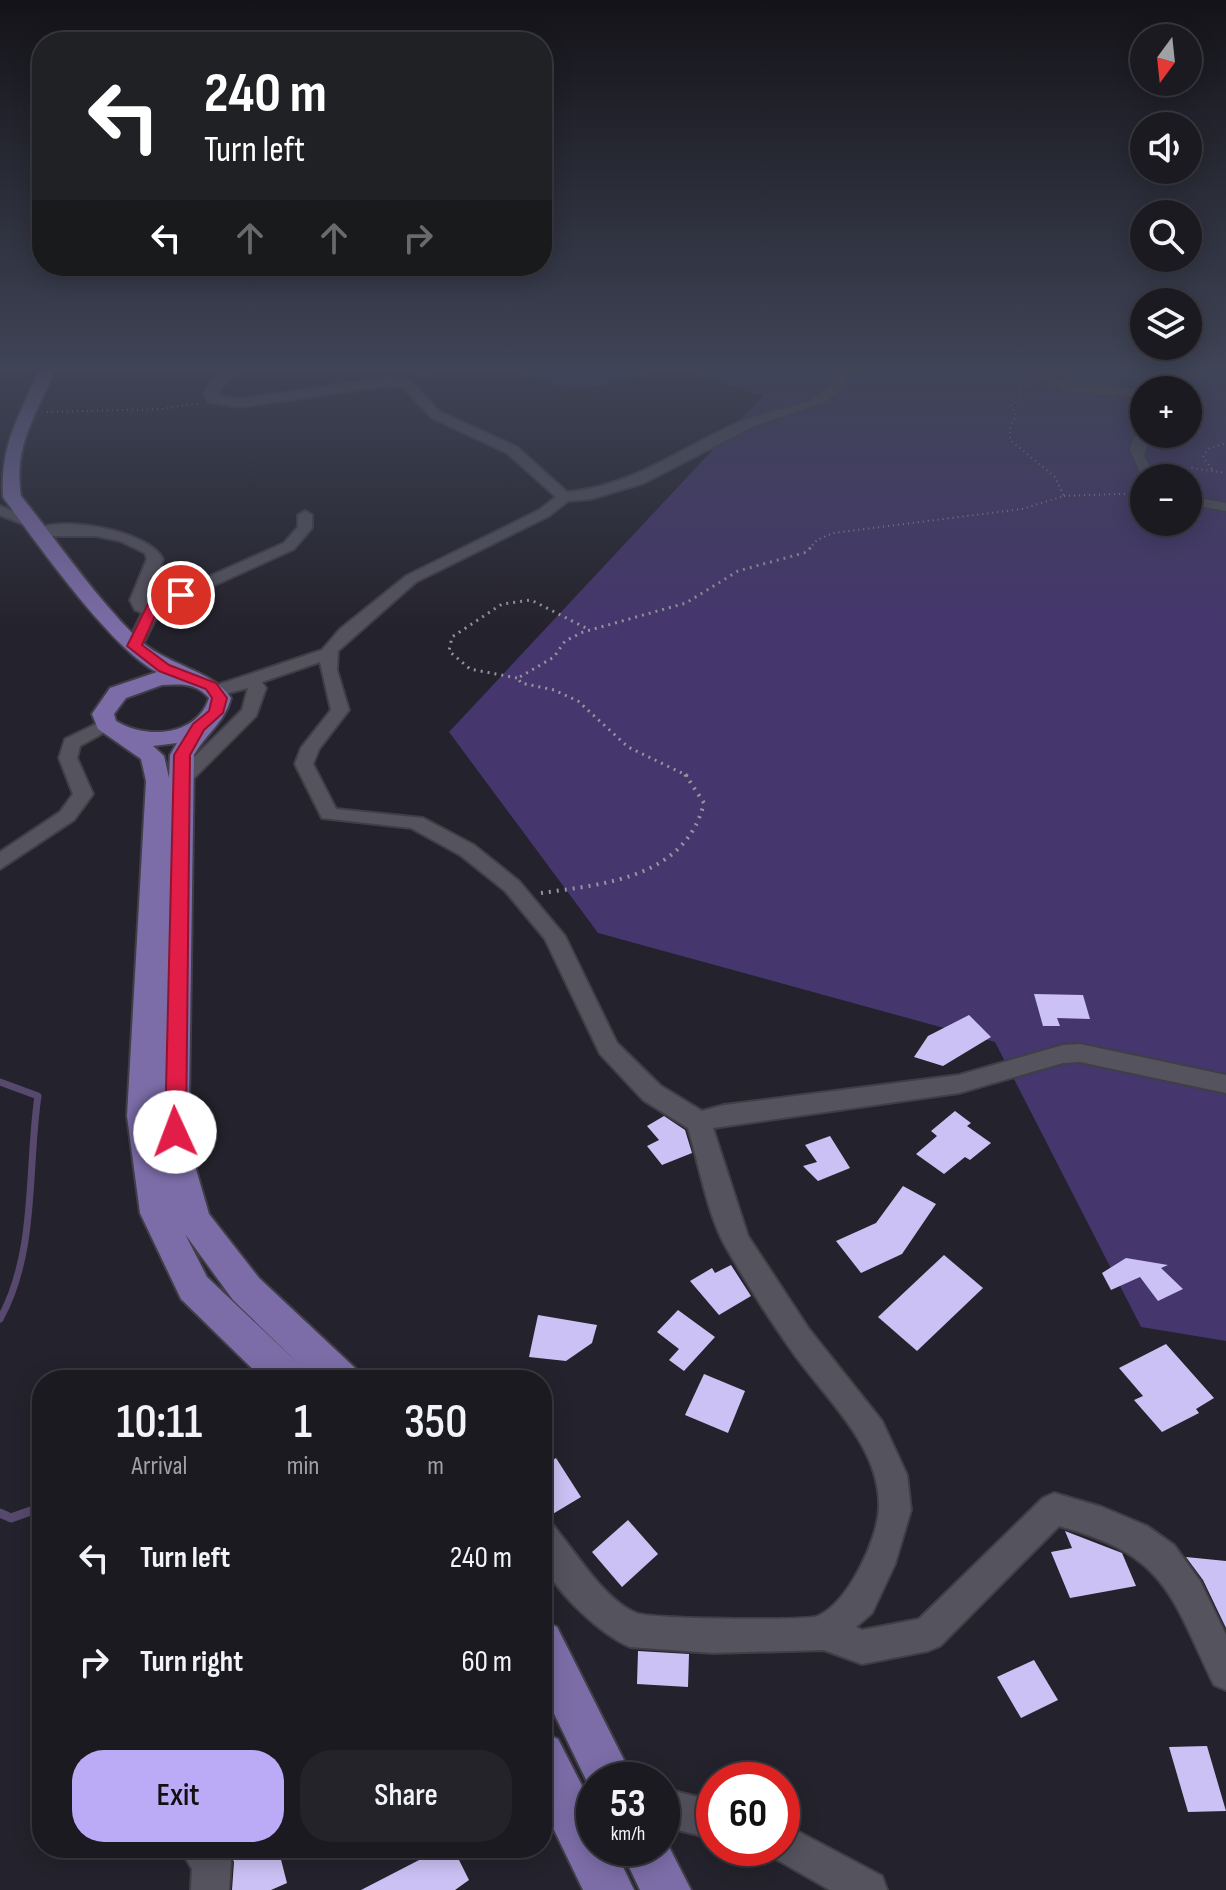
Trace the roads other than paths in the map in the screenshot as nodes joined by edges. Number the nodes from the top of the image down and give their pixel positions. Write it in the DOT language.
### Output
graph roads {
  1 [pos="7,457"];
  2 [pos="520,457"];
  3 [pos="688,457"];
  4 [pos="564,497"];
  5 [pos="1202,503"];
  6 [pos="1226,507"];
  7 [pos="0,510"];
  8 [pos="305,515"];
  9 [pos="34,528"];
  10 [pos="151,611"];
  11 [pos="130,643"];
  12 [pos="330,653"];
  13 [pos="184,677"];
  14 [pos="252,679"];
  15 [pos="217,691"];
  16 [pos="118,693"];
  17 [pos="198,728"];
  18 [pos="117,731"];
  19 [pos="183,778"];
  20 [pos="0,862"];
  21 [pos="1226,1084"];
  22 [pos="699,1122"];
  23 [pos="280,1370"];
  24 [pos="331,1370"];
  25 [pos="552,1549"];
  26 [pos="824,1633"];
  27 [pos="552,1662"];
  28 [pos="1226,1673"];
  29 [pos="602,1762"];
  30 [pos="552,1775"];
  31 [pos="800,1852"];
  32 [pos="208,1858"];
  33 [pos="653,1866"];
  34 [pos="210,1890"];
  35 [pos="609,1890"];
  36 [pos="666,1890"];
  37 [pos="868,1890"];
  1 -- 9 [label="main road"];
  2 -- 4 [label="street"];
  3 -- 4 [label="street"];
  4 -- 12 [label="street"];
  5 -- 6 [label="street"];
  7 -- 9 [label="street"];
  8 -- 10 [label="street"];
  9 -- 10 [label="street"];
  9 -- 11 [label="main road"];
  10 -- 11 [label="street"];
  11 -- 13 [label="main road"];
  11 -- 16 [label="main road"];
  12 -- 14 [label="street"];
  12 -- 22 [label="street"];
  13 -- 15 [label="main road"];
  13 -- 16 [label="main road"];
  14 -- 15 [label="street"];
  14 -- 19 [label="street"];
  15 -- 17 [label="main road"];
  16 -- 18 [label="main road"];
  17 -- 18 [label="main road"];
  17 -- 19 [label="main road"];
  18 -- 20 [label="street"];
  18 -- 23 [label="main road"];
  19 -- 24 [label="main road"];
  21 -- 22 [label="street"];
  22 -- 26 [label="street"];
  25 -- 26 [label="street"];
  26 -- 28 [label="street"];
  27 -- 29 [label="main road"];
  30 -- 35 [label="main road"];
  31 -- 37 [label="street"];
  32 -- 34 [label="street"];
  33 -- 36 [label="main road"];
}
